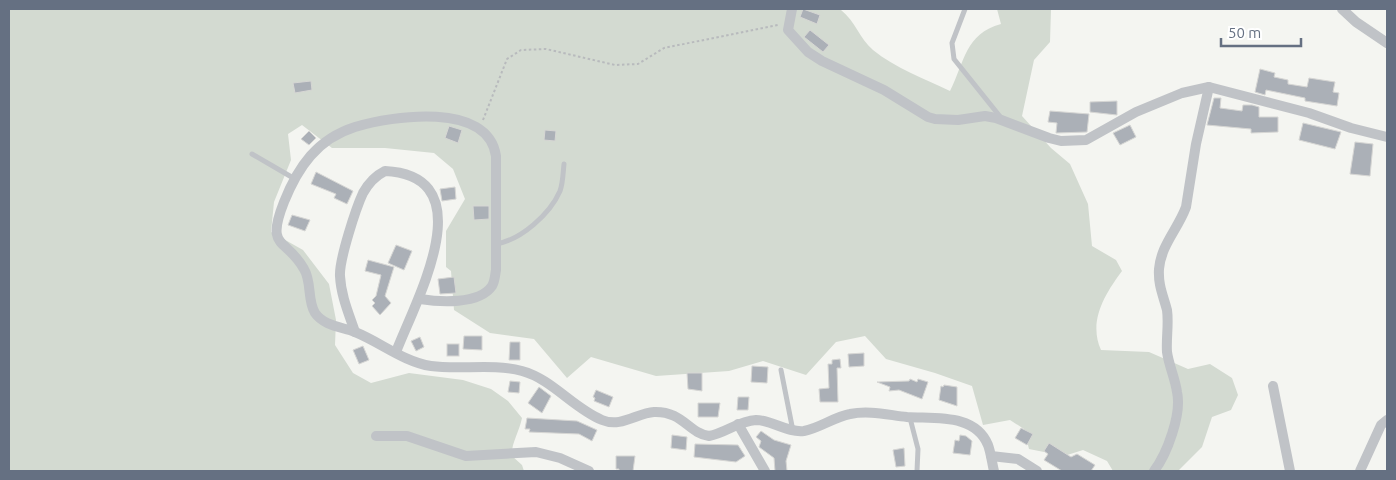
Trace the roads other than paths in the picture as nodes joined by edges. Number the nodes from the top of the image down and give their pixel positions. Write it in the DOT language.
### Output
graph roads {
  1 [pos="792,9"];
  2 [pos="965,9"];
  3 [pos="1342,9"];
  4 [pos="1387,43"];
  5 [pos="1209,87"];
  6 [pos="1002,120"];
  7 [pos="1387,137"];
  8 [pos="252,154"];
  9 [pos="564,164"];
  10 [pos="295,179"];
  11 [pos="496,244"];
  12 [pos="420,299"];
  13 [pos="355,332"];
  14 [pos="396,352"];
  15 [pos="781,370"];
  16 [pos="1273,386"];
  17 [pos="910,417"];
  18 [pos="1387,420"];
  19 [pos="738,424"];
  20 [pos="793,431"];
  21 [pos="376,436"];
  22 [pos="991,456"];
  23 [pos="589,471"];
  24 [pos="765,471"];
  25 [pos="917,471"];
  26 [pos="994,471"];
  27 [pos="1037,471"];
  28 [pos="1154,471"];
  29 [pos="1290,471"];
  30 [pos="1360,471"];
  1 -- 6 [label="street"];
  2 -- 6 [label="lane"];
  3 -- 4 [label="street"];
  5 -- 6 [label="street"];
  5 -- 7 [label="street"];
  5 -- 28 [label="street"];
  8 -- 10 [label="lane"];
  9 -- 11 [label="lane"];
  10 -- 11 [label="street"];
  10 -- 13 [label="street"];
  11 -- 12 [label="street"];
  12 -- 13 [label="street"];
  12 -- 14 [label="street"];
  13 -- 14 [label="street"];
  14 -- 19 [label="street"];
  15 -- 20 [label="lane"];
  16 -- 29 [label="street"];
  17 -- 20 [label="street"];
  17 -- 22 [label="street"];
  17 -- 25 [label="lane"];
  18 -- 30 [label="street"];
  19 -- 20 [label="street"];
  19 -- 24 [label="street"];
  21 -- 23 [label="street"];
  22 -- 26 [label="street"];
  22 -- 27 [label="street"];
}
